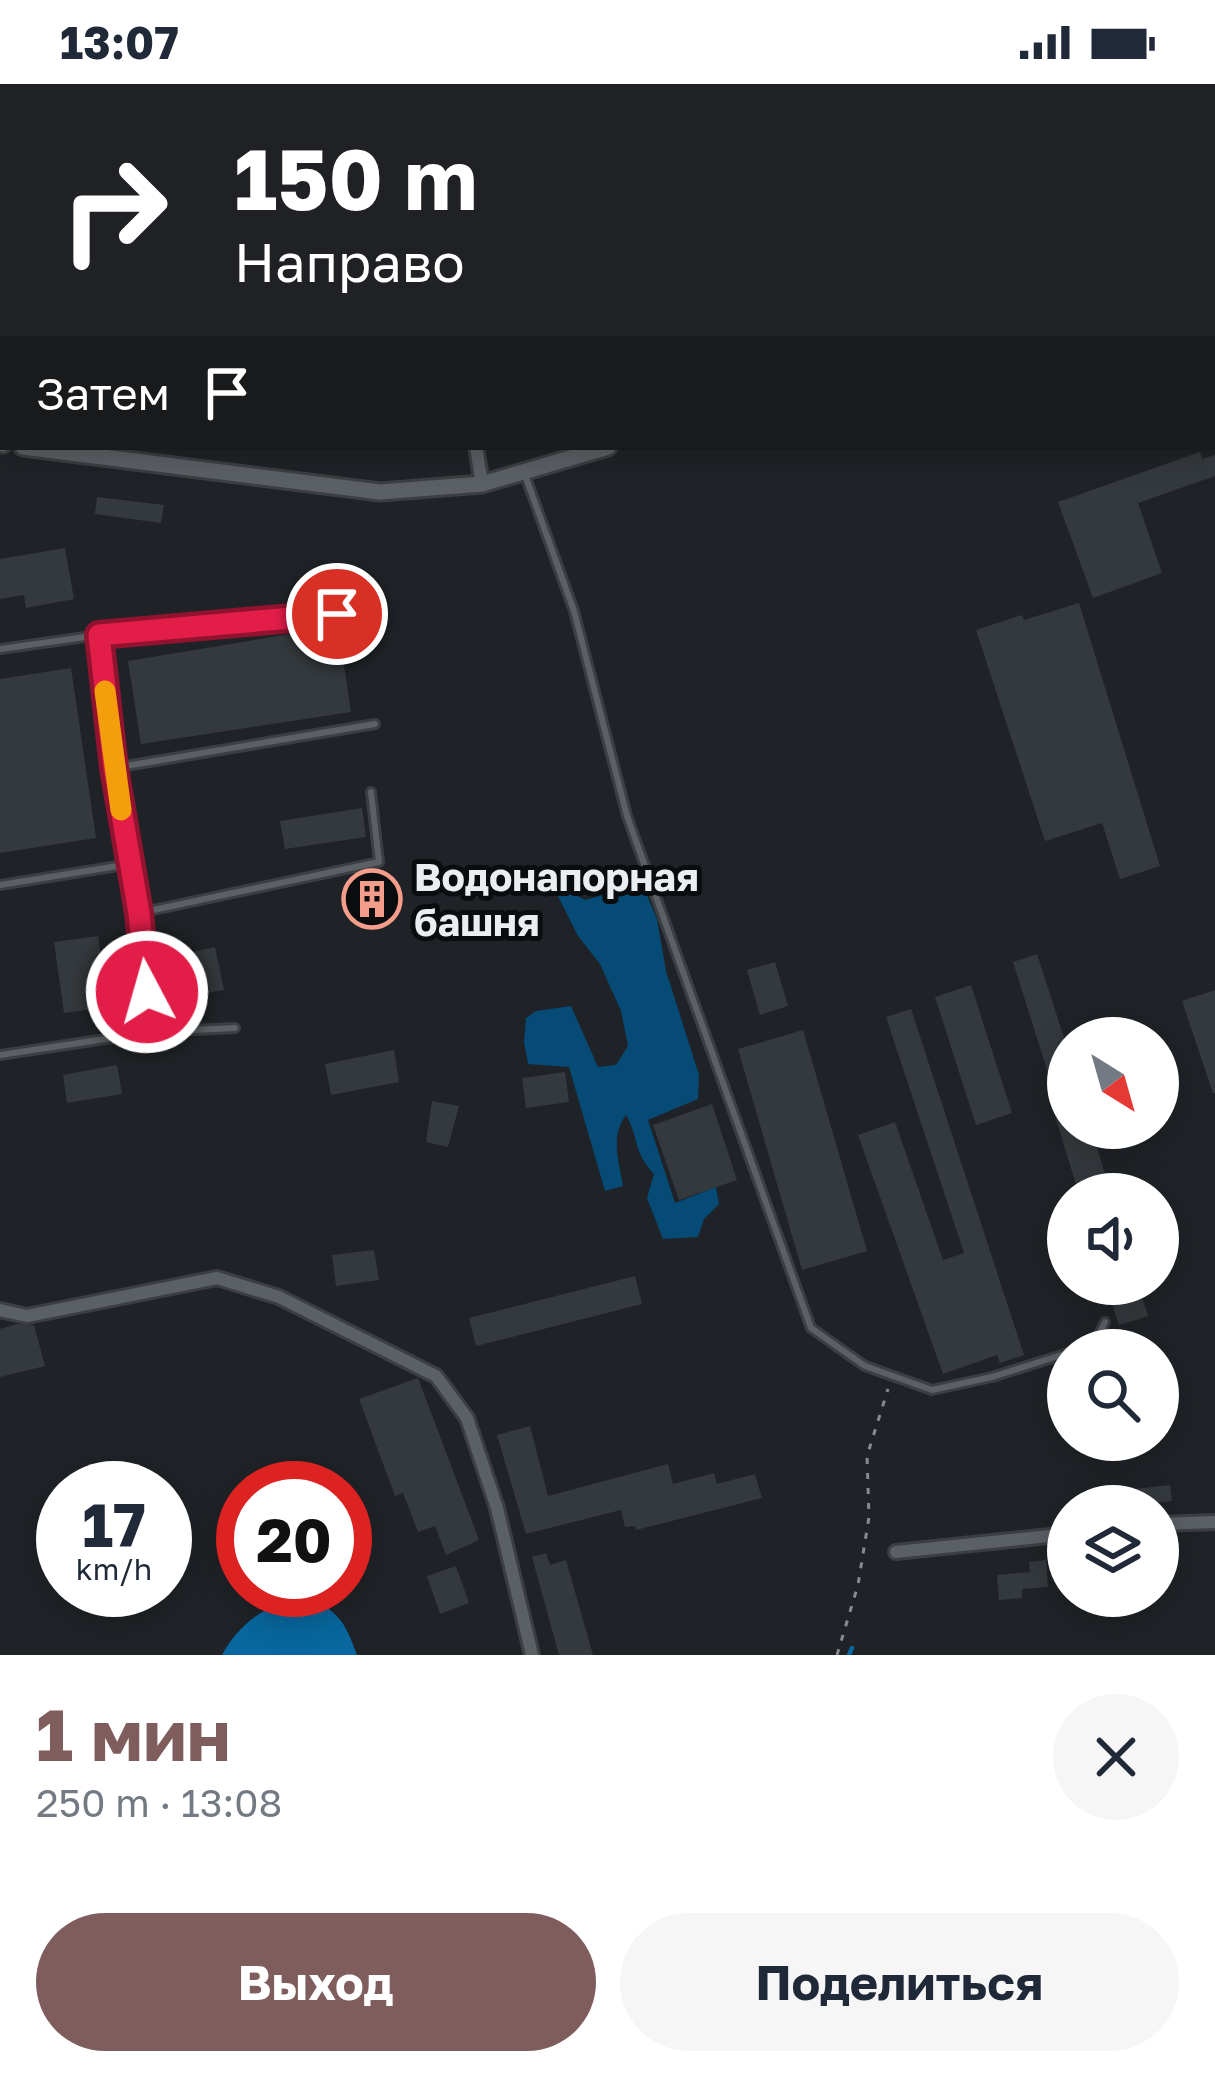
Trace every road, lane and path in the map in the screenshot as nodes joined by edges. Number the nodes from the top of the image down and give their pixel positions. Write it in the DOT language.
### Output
graph roads {
  1 [pos="476,450"];
  2 [pos="598,450"];
  3 [pos="90,452"];
  4 [pos="524,471"];
  5 [pos="482,484"];
  6 [pos="337,614"];
  7 [pos="99,635"];
  8 [pos="0,649"];
  9 [pos="375,724"];
  10 [pos="114,768"];
  11 [pos="371,792"];
  12 [pos="130,864"];
  13 [pos="0,885"];
  14 [pos="139,913"];
  15 [pos="235,1028"];
  16 [pos="151,1032"];
  17 [pos="0,1055"];
  18 [pos="0,1310"];
  19 [pos="27,1316"];
  20 [pos="1105,1322"];
  21 [pos="0,1323"];
  22 [pos="1102,1329"];
  23 [pos="1047,1360"];
  24 [pos="892,1376"];
  25 [pos="1215,1522"];
  26 [pos="1179,1523"];
  27 [pos="1047,1536"];
  28 [pos="896,1552"];
  29 [pos="532,1655"];
  30 [pos="837,1655"];
  1 -- 5 [label="street"];
  2 -- 4 [label="street"];
  3 -- 5 [label="street"];
  4 -- 5 [label="street"];
  4 -- 24 [label="lane"];
  6 -- 7 [label="lane"];
  7 -- 8 [label="lane"];
  7 -- 10 [label="lane"];
  9 -- 10 [label="lane"];
  10 -- 12 [label="lane"];
  11 -- 14 [label="lane"];
  12 -- 13 [label="lane"];
  12 -- 14 [label="lane"];
  14 -- 16 [label="lane"];
  15 -- 16 [label="lane"];
  16 -- 17 [label="lane"];
  18 -- 19 [label="street"];
  19 -- 21 [label="street"];
  19 -- 29 [label="street"];
  20 -- 22 [label="lane"];
  23 -- 24 [label="lane"];
  24 -- 30 [label="path"];
  25 -- 26 [label="street"];
  27 -- 28 [label="street"];
}
